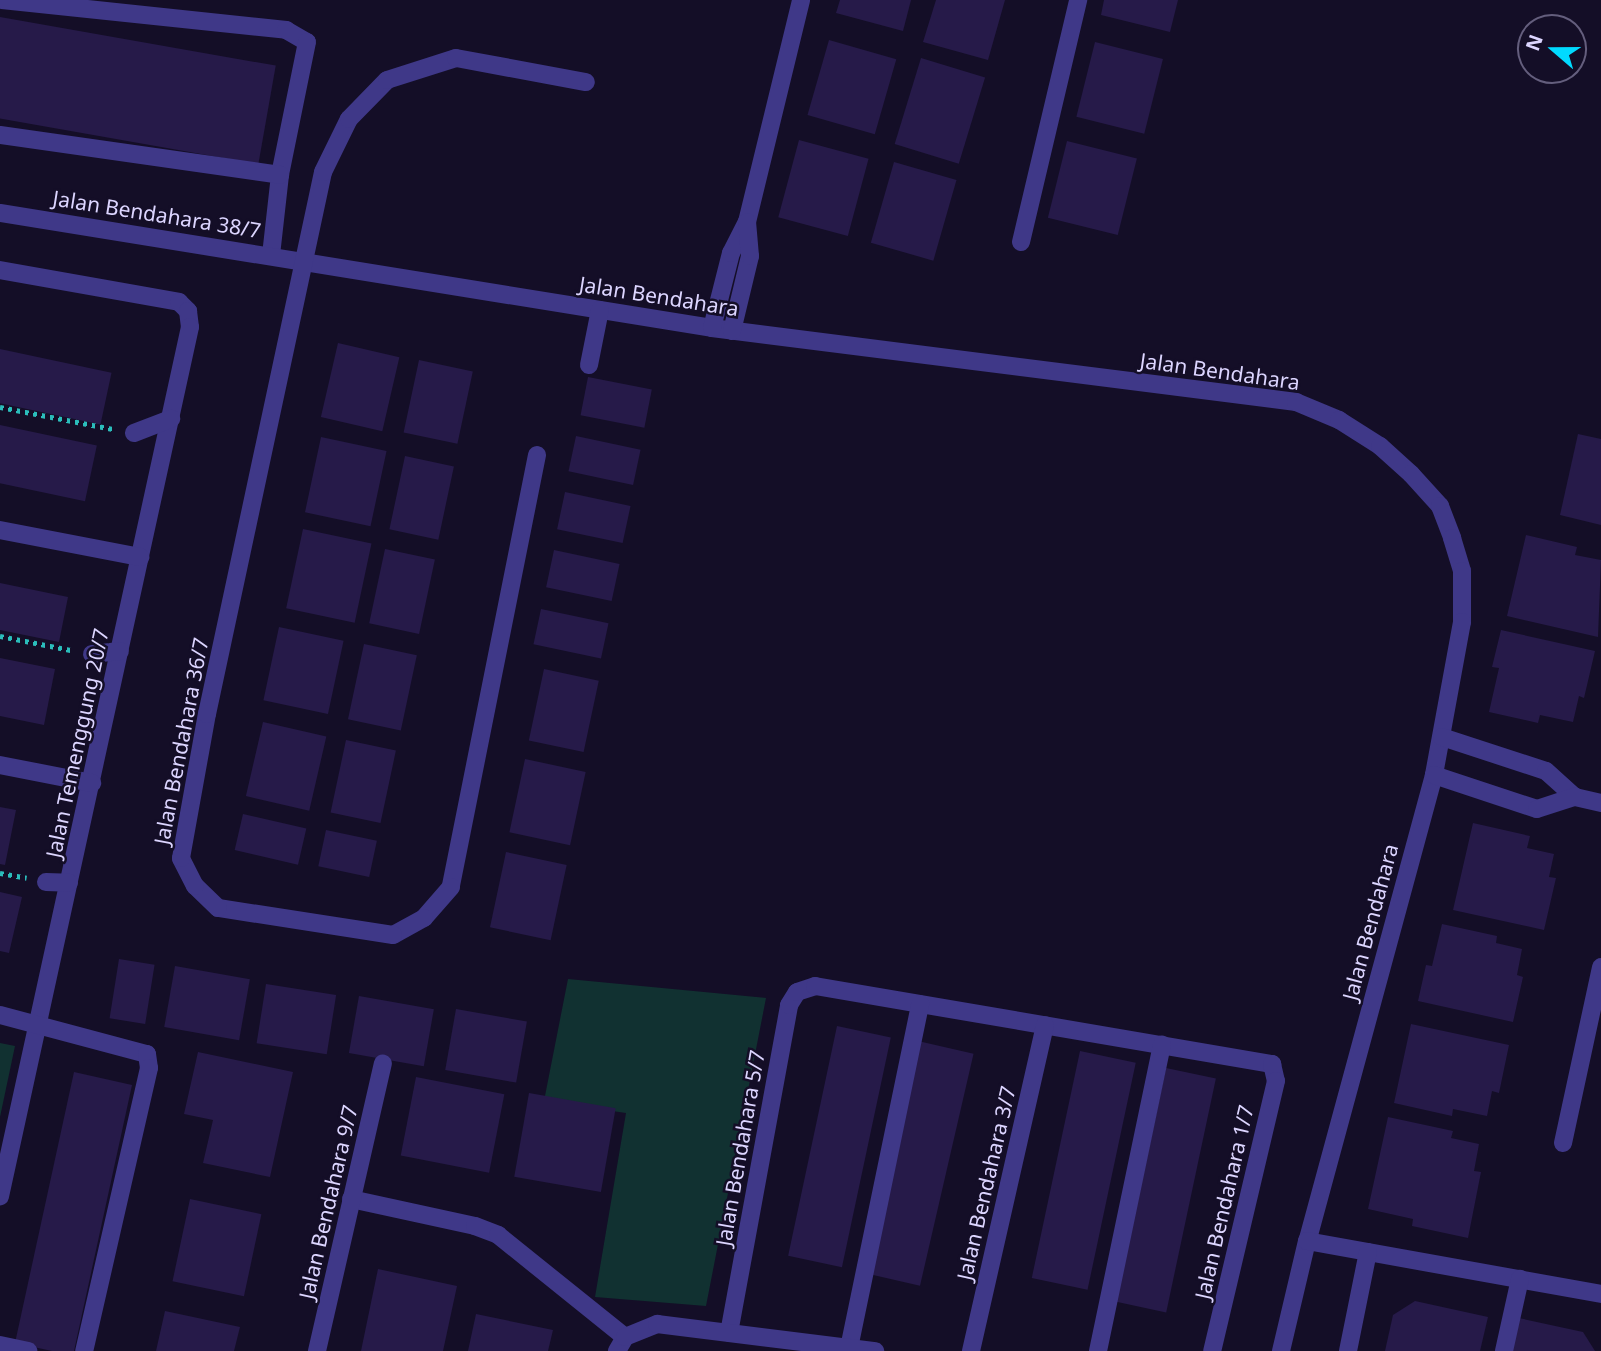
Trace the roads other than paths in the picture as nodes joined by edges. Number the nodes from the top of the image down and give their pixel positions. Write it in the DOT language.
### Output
graph roads {
  1 [pos="2,0"];
  2 [pos="801,0"];
  3 [pos="1078,0"];
  4 [pos="586,82"];
  5 [pos="0,135"];
  6 [pos="280,175"];
  7 [pos="0,213"];
  8 [pos="747,222"];
  9 [pos="1021,242"];
  10 [pos="271,255"];
  11 [pos="306,262"];
  12 [pos="0,270"];
  13 [pos="600,310"];
  14 [pos="712,328"];
  15 [pos="732,331"];
  16 [pos="589,365"];
  17 [pos="171,419"];
  18 [pos="134,433"];
  19 [pos="537,455"];
  20 [pos="0,530"];
  21 [pos="140,557"];
  22 [pos="120,651"];
  23 [pos="92,654"];
  24 [pos="1443,737"];
  25 [pos="0,765"];
  26 [pos="1434,775"];
  27 [pos="92,783"];
  28 [pos="1575,797"];
  29 [pos="1601,803"];
  30 [pos="46,882"];
  31 [pos="69,883"];
  32 [pos="1601,967"];
  33 [pos="920,1004"];
  34 [pos="0,1015"];
  35 [pos="39,1024"];
  36 [pos="1045,1025"];
  37 [pos="1162,1045"];
  38 [pos="383,1063"];
  39 [pos="1563,1143"];
  40 [pos="0,1196"];
  41 [pos="351,1199"];
  42 [pos="1307,1241"];
  43 [pos="1368,1252"];
  44 [pos="1520,1279"];
  45 [pos="1601,1294"];
  46 [pos="729,1333"];
  47 [pos="621,1344"];
  48 [pos="0,1345"];
  49 [pos="849,1348"];
  50 [pos="28,1351"];
  51 [pos="84,1351"];
  52 [pos="317,1351"];
  53 [pos="875,1351"];
  54 [pos="971,1351"];
  55 [pos="1098,1351"];
  56 [pos="1212,1351"];
  57 [pos="1281,1351"];
  58 [pos="1348,1351"];
  59 [pos="1504,1351"];
  1 -- 6 [label="street"];
  2 -- 8 [label="street"];
  3 -- 9 [label="street"];
  4 -- 11 [label="street, Jalan Bendahara 36/7"];
  5 -- 6 [label="street"];
  6 -- 10 [label="street"];
  7 -- 10 [label="street, Jalan Bendahara 38/7"];
  8 -- 14 [label="street"];
  8 -- 15 [label="street"];
  10 -- 11 [label="street, Jalan Bendahara 38/7"];
  11 -- 13 [label="street, Jalan Bendahara"];
  11 -- 19 [label="street, Jalan Bendahara 36/7"];
  12 -- 17 [label="street, Jalan Temenggung 20/7"];
  13 -- 14 [label="street, Jalan Bendahara"];
  13 -- 16 [label="street"];
  14 -- 15 [label="street, Jalan Bendahara"];
  15 -- 24 [label="street, Jalan Bendahara"];
  17 -- 18 [label="street"];
  17 -- 21 [label="street, Jalan Temenggung 20/7"];
  20 -- 21 [label="street"];
  21 -- 22 [label="street, Jalan Temenggung 20/7"];
  22 -- 23 [label="street"];
  22 -- 27 [label="street, Jalan Temenggung 20/7"];
  24 -- 26 [label="street, Jalan Bendahara"];
  24 -- 28 [label="street"];
  25 -- 27 [label="street"];
  26 -- 28 [label="street"];
  26 -- 42 [label="street, Jalan Bendahara"];
  27 -- 31 [label="street, Jalan Temenggung 20/7"];
  28 -- 29 [label="street"];
  30 -- 31 [label="street"];
  31 -- 35 [label="street, Jalan Temenggung 20/7"];
  32 -- 39 [label="street"];
  33 -- 36 [label="street"];
  33 -- 46 [label="street, Jalan Bendahara 5/7"];
  33 -- 49 [label="street"];
  34 -- 35 [label="street"];
  35 -- 40 [label="street, Jalan Temenggung 20/7"];
  35 -- 51 [label="street"];
  36 -- 37 [label="street"];
  36 -- 54 [label="street, Jalan Bendahara 3/7"];
  37 -- 55 [label="street"];
  37 -- 56 [label="street, Jalan Bendahara 1/7"];
  38 -- 41 [label="street, Jalan Bendahara 9/7"];
  41 -- 47 [label="street"];
  41 -- 52 [label="street, Jalan Bendahara 9/7"];
  42 -- 43 [label="street"];
  42 -- 57 [label="street, Jalan Bendahara"];
  43 -- 44 [label="street"];
  43 -- 58 [label="street"];
  44 -- 45 [label="street"];
  44 -- 59 [label="street"];
  46 -- 47 [label="street"];
  46 -- 49 [label="street"];
  48 -- 50 [label="street"];
  49 -- 53 [label="street"];
}
